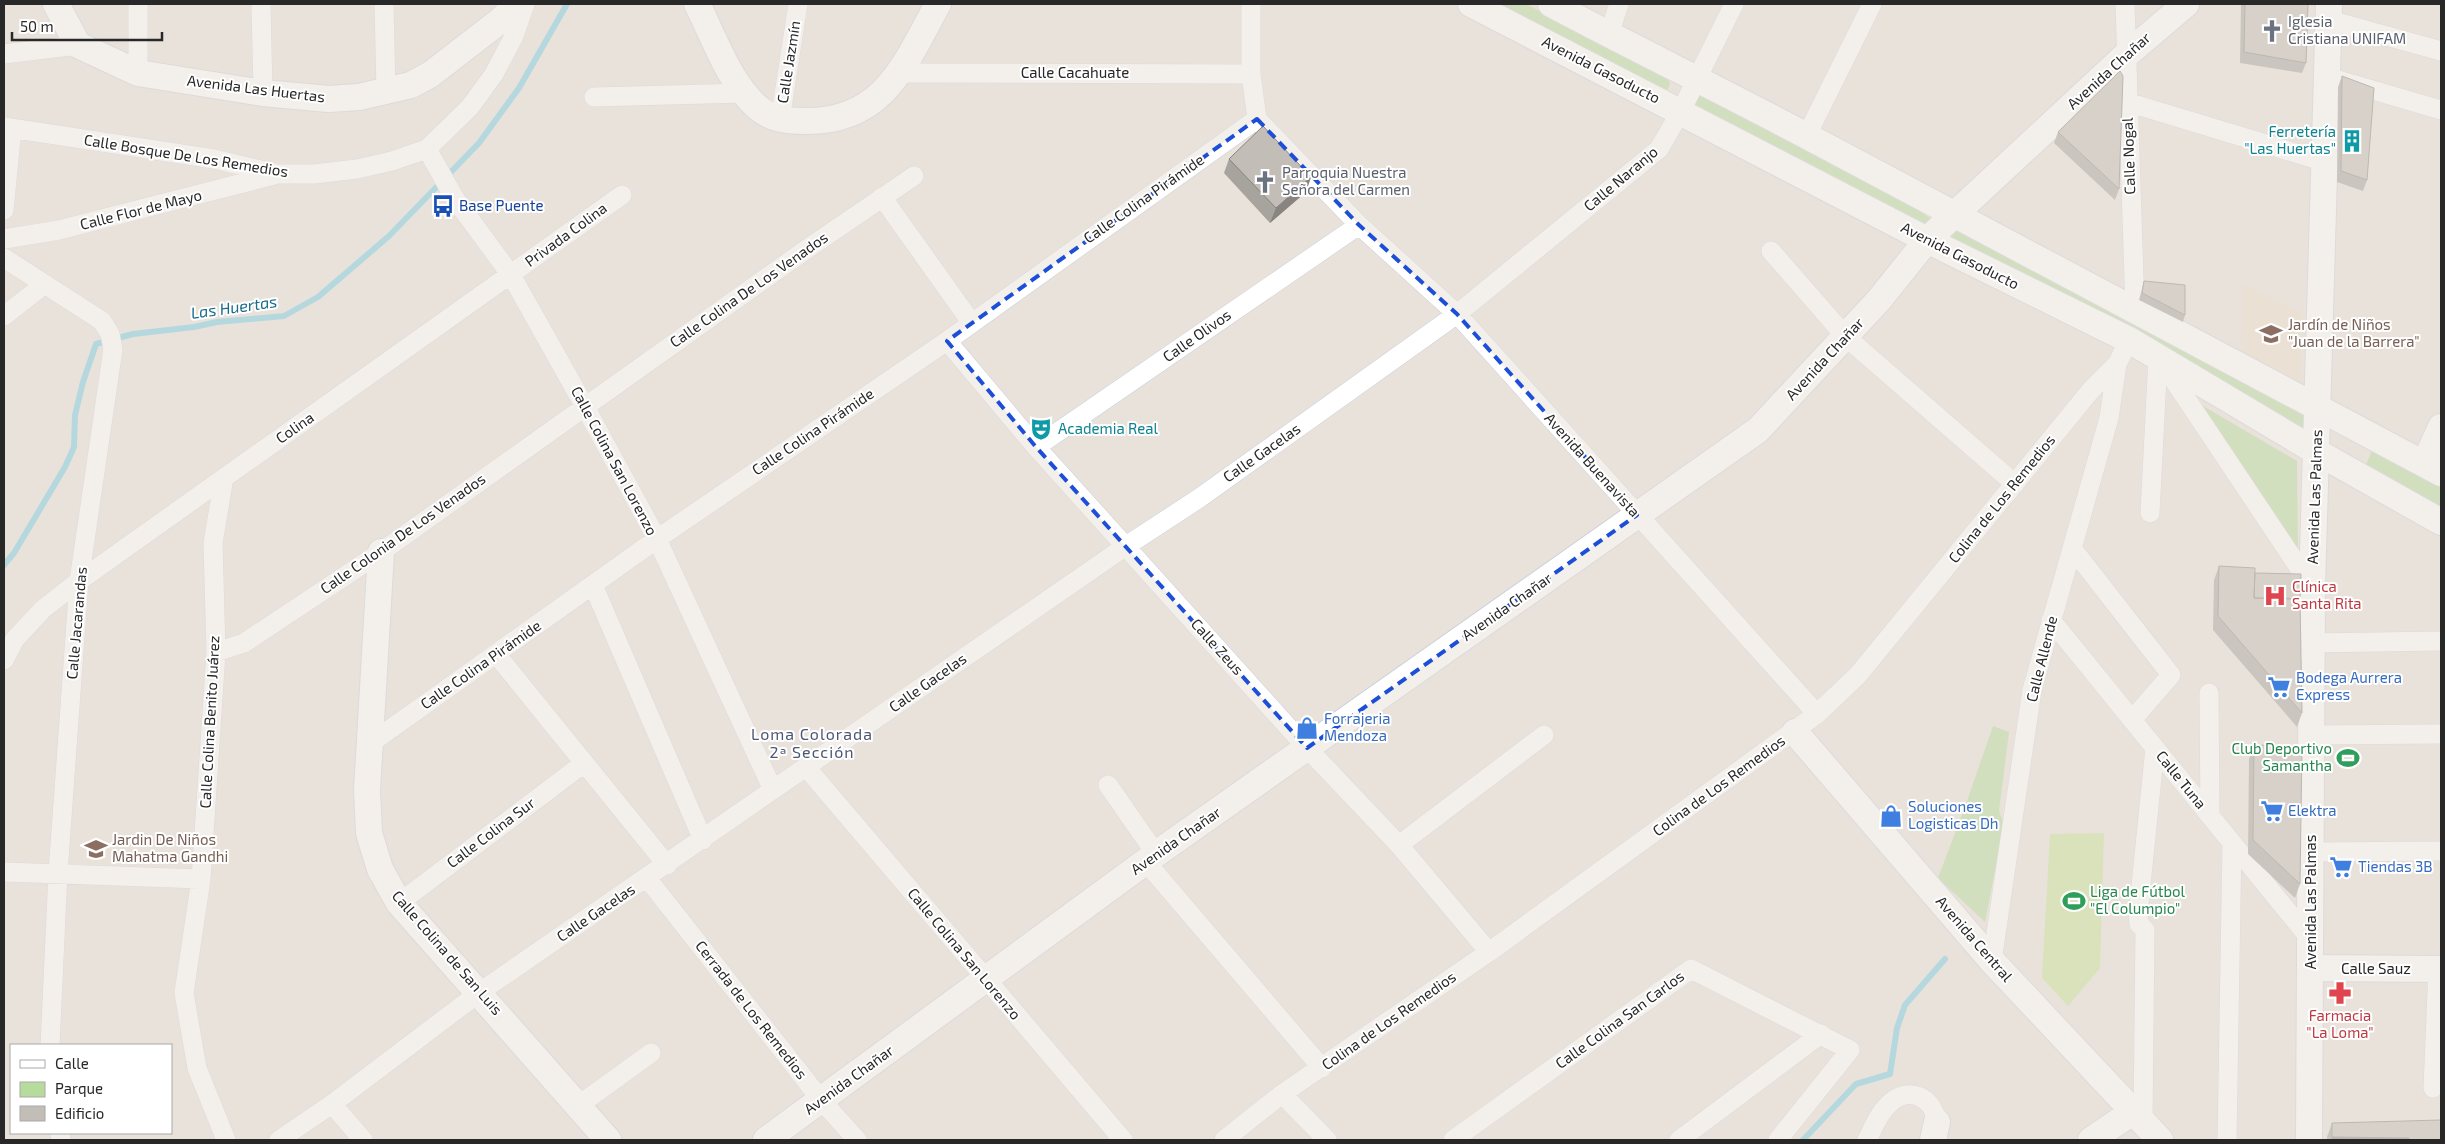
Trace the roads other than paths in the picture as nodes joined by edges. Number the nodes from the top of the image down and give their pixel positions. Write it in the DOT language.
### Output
graph roads {
  1 [pos="56,4"];
  2 [pos="138,4"];
  3 [pos="261,4"];
  4 [pos="384,4"];
  5 [pos="517,4"];
  6 [pos="525,4"];
  7 [pos="697,4"];
  8 [pos="798,4"];
  9 [pos="938,4"];
  10 [pos="1251,4"];
  11 [pos="1471,4"];
  12 [pos="1551,4"];
  13 [pos="1619,4"];
  14 [pos="1734,4"];
  15 [pos="1872,4"];
  16 [pos="2125,4"];
  17 [pos="2186,4"];
  18 [pos="2329,12"];
  19 [pos="1608,34"];
  20 [pos="78,45"];
  21 [pos="2441,52"];
  22 [pos="4,54"];
  23 [pos="2126,55"];
  24 [pos="138,73"];
  25 [pos="900,73"];
  26 [pos="1251,74"];
  27 [pos="2328,77"];
  28 [pos="1695,80"];
  29 [pos="386,92"];
  30 [pos="264,93"];
  31 [pos="744,94"];
  32 [pos="594,97"];
  33 [pos="2127,102"];
  34 [pos="2441,110"];
  35 [pos="1681,111"];
  36 [pos="1257,119"];
  37 [pos="780,120"];
  38 [pos="8,127"];
  39 [pos="1806,135"];
  40 [pos="430,155"];
  41 [pos="2325,162"];
  42 [pos="277,174"];
  43 [pos="914,176"];
  44 [pos="622,195"];
  45 [pos="882,197"];
  46 [pos="4,210"];
  47 [pos="1954,214"];
  48 [pos="1359,225"];
  49 [pos="4,238"];
  50 [pos="1927,240"];
  51 [pos="1771,251"];
  52 [pos="4,258"];
  53 [pos="511,275"];
  54 [pos="45,284"];
  55 [pos="2135,309"];
  56 [pos="1457,314"];
  57 [pos="4,316"];
  58 [pos="972,322"];
  59 [pos="1846,336"];
  60 [pos="2129,340"];
  61 [pos="947,341"];
  62 [pos="2158,358"];
  63 [pos="2117,364"];
  64 [pos="584,406"];
  65 [pos="2318,410"];
  66 [pos="2441,427"];
  67 [pos="1036,447"];
  68 [pos="2317,452"];
  69 [pos="2433,468"];
  70 [pos="224,478"];
  71 [pos="2015,484"];
  72 [pos="2150,513"];
  73 [pos="1637,515"];
  74 [pos="2441,522"];
  75 [pos="657,539"];
  76 [pos="1126,546"];
  77 [pos="2072,548"];
  78 [pos="380,552"];
  79 [pos="79,581"];
  80 [pos="593,584"];
  81 [pos="2312,587"];
  82 [pos="2051,620"];
  83 [pos="2441,641"];
  84 [pos="2311,643"];
  85 [pos="216,652"];
  86 [pos="496,654"];
  87 [pos="4,660"];
  88 [pos="2208,693"];
  89 [pos="1817,714"];
  90 [pos="2132,720"];
  91 [pos="1795,732"];
  92 [pos="2312,734"];
  93 [pos="2441,734"];
  94 [pos="1544,736"];
  95 [pos="368,745"];
  96 [pos="1307,748"];
  97 [pos="2155,748"];
  98 [pos="583,764"];
  99 [pos="806,767"];
  100 [pos="1108,785"];
  101 [pos="773,790"];
  102 [pos="2210,816"];
  103 [pos="703,840"];
  104 [pos="2232,843"];
  105 [pos="1399,845"];
  106 [pos="2441,851"];
  107 [pos="2311,852"];
  108 [pos="1151,858"];
  109 [pos="667,865"];
  110 [pos="4,872"];
  111 [pos="58,873"];
  112 [pos="647,878"];
  113 [pos="200,879"];
  114 [pos="399,902"];
  115 [pos="2311,940"];
  116 [pos="1489,952"];
  117 [pos="1992,961"];
  118 [pos="2312,968"];
  119 [pos="2440,969"];
  120 [pos="986,980"];
  121 [pos="480,992"];
  122 [pos="1821,1034"];
  123 [pos="50,1044"];
  124 [pos="651,1053"];
  125 [pos="1322,1068"];
  126 [pos="2433,1088"];
  127 [pos="1282,1094"];
  128 [pos="822,1100"];
  129 [pos="332,1104"];
  130 [pos="579,1105"];
  131 [pos="2138,1116"];
  132 [pos="1935,1131"];
  133 [pos="226,1140"];
  134 [pos="279,1140"];
  135 [pos="363,1140"];
  136 [pos="608,1140"];
  137 [pos="766,1140"];
  138 [pos="856,1140"];
  139 [pos="1123,1140"];
  140 [pos="1224,1140"];
  141 [pos="1327,1140"];
  142 [pos="1454,1140"];
  143 [pos="1679,1140"];
  144 [pos="1778,1140"];
  145 [pos="1867,1140"];
  146 [pos="2091,1140"];
  147 [pos="2160,1140"];
  148 [pos="2227,1140"];
  149 [pos="2310,1140"];
  1 -- 20 [label="street"];
  2 -- 24 [label="street"];
  3 -- 30 [label="street"];
  4 -- 29 [label="street"];
  5 -- 29 [label="street, Avenida Las Huertas"];
  6 -- 40 [label="street, Calle Bosque De Los Remedios"];
  7 -- 31 [label="street"];
  8 -- 37 [label="street, Calle Jazmín"];
  9 -- 25 [label="street"];
  10 -- 26 [label="street"];
  11 -- 35 [label="street, Avenida Gasoducto"];
  12 -- 19 [label="street"];
  13 -- 19 [label="street"];
  14 -- 28 [label="street, Calle Naranjo"];
  15 -- 39 [label="street"];
  16 -- 23 [label="street, Calle Nogal"];
  17 -- 23 [label="street, Avenida Chañar"];
  18 -- 21 [label="street"];
  18 -- 27 [label="street, Avenida Las Palmas"];
  19 -- 28 [label="street"];
  20 -- 22 [label="street"];
  20 -- 24 [label="street, Avenida Las Huertas"];
  23 -- 33 [label="street, Calle Nogal"];
  23 -- 47 [label="street, Avenida Chañar"];
  24 -- 30 [label="street, Avenida Las Huertas"];
  25 -- 26 [label="street, Calle Cacahuate"];
  25 -- 37 [label="street"];
  26 -- 36 [label="street"];
  27 -- 34 [label="street"];
  27 -- 41 [label="street, Avenida Las Palmas"];
  28 -- 35 [label="street, Calle Naranjo"];
  28 -- 39 [label="street"];
  29 -- 30 [label="street, Avenida Las Huertas"];
  31 -- 32 [label="street"];
  31 -- 37 [label="street"];
  33 -- 41 [label="street"];
  33 -- 55 [label="street, Calle Nogal"];
  35 -- 50 [label="street, Avenida Gasoducto"];
  35 -- 56 [label="street, Calle Naranjo"];
  36 -- 48 [label="street, Avenida Buenavista"];
  36 -- 58 [label="street, Calle Colina Pirámide"];
  38 -- 42 [label="street, Calle Bosque De Los Remedios"];
  38 -- 46 [label="street"];
  39 -- 47 [label="street"];
  40 -- 42 [label="street, Calle Bosque De Los Remedios"];
  40 -- 53 [label="street, Calle Colina San Lorenzo"];
  41 -- 65 [label="street, Avenida Las Palmas"];
  42 -- 49 [label="street, Calle Flor de Mayo"];
  43 -- 45 [label="street, Calle Colina De Los Venados"];
  44 -- 53 [label="street, Privada Colina"];
  45 -- 58 [label="street"];
  45 -- 64 [label="street, Calle Colina De Los Venados"];
  47 -- 50 [label="street, Avenida Chañar"];
  47 -- 55 [label="street"];
  48 -- 56 [label="street, Avenida Buenavista"];
  48 -- 67 [label="street, Calle Olivos"];
  50 -- 59 [label="street, Avenida Chañar"];
  50 -- 60 [label="street, Avenida Gasoducto"];
  51 -- 59 [label="street"];
  52 -- 54 [label="street, Calle Jacarandas"];
  53 -- 64 [label="street, Calle Colina San Lorenzo"];
  53 -- 70 [label="street, Colina"];
  54 -- 57 [label="street"];
  54 -- 79 [label="street, Calle Jacarandas"];
  55 -- 65 [label="street"];
  56 -- 73 [label="street, Avenida Buenavista"];
  56 -- 76 [label="street, Calle Gacelas"];
  58 -- 61 [label="street, Calle Colina Pirámide"];
  59 -- 71 [label="street"];
  59 -- 73 [label="street, Avenida Chañar"];
  60 -- 62 [label="street, Avenida Gasoducto"];
  60 -- 63 [label="street, Colina de Los Remedios"];
  61 -- 67 [label="street, Calle Zeus"];
  61 -- 75 [label="street, Calle Colina Pirámide"];
  62 -- 68 [label="street, Avenida Gasoducto"];
  62 -- 72 [label="street"];
  62 -- 81 [label="street"];
  63 -- 71 [label="street, Colina de Los Remedios"];
  63 -- 77 [label="street, Calle Allende"];
  64 -- 75 [label="street, Calle Colina San Lorenzo"];
  64 -- 78 [label="street, Calle Colonia De Los Venados"];
  65 -- 68 [label="street, Avenida Las Palmas"];
  65 -- 69 [label="street"];
  66 -- 69 [label="street"];
  67 -- 76 [label="street, Calle Zeus"];
  68 -- 74 [label="street, Avenida Gasoducto"];
  68 -- 81 [label="street, Avenida Las Palmas"];
  70 -- 79 [label="street, Colina"];
  70 -- 85 [label="street, Calle Colina Benito Juárez"];
  71 -- 89 [label="street, Colina de Los Remedios"];
  73 -- 89 [label="street, Avenida Buenavista"];
  73 -- 96 [label="street, Avenida Chañar"];
  75 -- 80 [label="street, Calle Colina Pirámide"];
  75 -- 101 [label="street, Calle Colina San Lorenzo"];
  76 -- 96 [label="street, Calle Zeus"];
  76 -- 99 [label="street, Calle Gacelas"];
  77 -- 82 [label="street, Calle Allende"];
  77 -- 90 [label="street"];
  78 -- 85 [label="street, Calle Colonia De Los Venados"];
  78 -- 95 [label="street, Calle Colina de San Luis"];
  79 -- 87 [label="street, Colina"];
  79 -- 111 [label="street, Calle Jacarandas"];
  80 -- 86 [label="street, Calle Colina Pirámide"];
  80 -- 103 [label="street"];
  81 -- 84 [label="street, Avenida Las Palmas"];
  82 -- 90 [label="street, Calle Tuna"];
  82 -- 117 [label="street, Calle Allende"];
  83 -- 84 [label="street"];
  84 -- 92 [label="street, Avenida Las Palmas"];
  85 -- 113 [label="street, Calle Colina Benito Juárez"];
  86 -- 95 [label="street, Calle Colina Pirámide"];
  86 -- 98 [label="street"];
  88 -- 102 [label="street"];
  89 -- 91 [label="street, Colina de Los Remedios"];
  90 -- 97 [label="street, Calle Tuna"];
  91 -- 116 [label="street, Colina de Los Remedios"];
  91 -- 117 [label="street, Avenida Central"];
  92 -- 93 [label="street"];
  92 -- 107 [label="street, Avenida Las Palmas"];
  94 -- 105 [label="street"];
  95 -- 114 [label="street, Calle Colina de San Luis"];
  96 -- 105 [label="street, Calle Zeus"];
  96 -- 108 [label="street, Avenida Chañar"];
  97 -- 102 [label="street, Calle Tuna"];
  97 -- 131 [label="street"];
  98 -- 109 [label="street"];
  98 -- 114 [label="street, Calle Colina Sur"];
  99 -- 101 [label="street, Calle Gacelas"];
  99 -- 120 [label="street, Calle Colina San Lorenzo"];
  100 -- 108 [label="street"];
  101 -- 103 [label="street, Calle Gacelas"];
  102 -- 104 [label="street, Calle Tuna"];
  103 -- 109 [label="street, Calle Gacelas"];
  104 -- 115 [label="street, Calle Tuna"];
  104 -- 148 [label="street"];
  105 -- 116 [label="street, Calle Zeus"];
  106 -- 107 [label="street"];
  107 -- 115 [label="street, Avenida Las Palmas"];
  108 -- 120 [label="street, Avenida Chañar"];
  108 -- 125 [label="street"];
  109 -- 112 [label="street, Calle Gacelas"];
  110 -- 111 [label="street"];
  111 -- 113 [label="street"];
  111 -- 123 [label="street, Calle Jacarandas"];
  112 -- 121 [label="street, Calle Gacelas"];
  112 -- 128 [label="street, Cerrada de Los Remedios"];
  113 -- 133 [label="street, Calle Colina Benito Juárez"];
  114 -- 121 [label="street, Calle Colina de San Luis"];
  115 -- 118 [label="street, Avenida Las Palmas"];
  116 -- 125 [label="street, Colina de Los Remedios"];
  117 -- 131 [label="street, Avenida Central"];
  118 -- 119 [label="street, Calle Sauz"];
  118 -- 149 [label="street, Avenida Las Palmas"];
  119 -- 126 [label="street"];
  120 -- 128 [label="street, Avenida Chañar"];
  120 -- 139 [label="street, Calle Colina San Lorenzo"];
  121 -- 129 [label="street, Calle Gacelas"];
  121 -- 130 [label="street, Calle Colina de San Luis"];
  122 -- 142 [label="street, Calle Colina San Carlos"];
  122 -- 143 [label="street"];
  122 -- 144 [label="street, Calle Colina San Carlos"];
  124 -- 130 [label="street"];
  125 -- 127 [label="street, Colina de Los Remedios"];
  127 -- 140 [label="street, Colina de Los Remedios"];
  127 -- 141 [label="street"];
  128 -- 137 [label="street, Avenida Chañar"];
  128 -- 138 [label="street, Cerrada de Los Remedios"];
  129 -- 134 [label="street, Calle Gacelas"];
  129 -- 135 [label="street"];
  130 -- 136 [label="street, Calle Colina de San Luis"];
  131 -- 146 [label="street"];
  131 -- 147 [label="street, Avenida Central"];
  132 -- 145 [label="street"];
}
